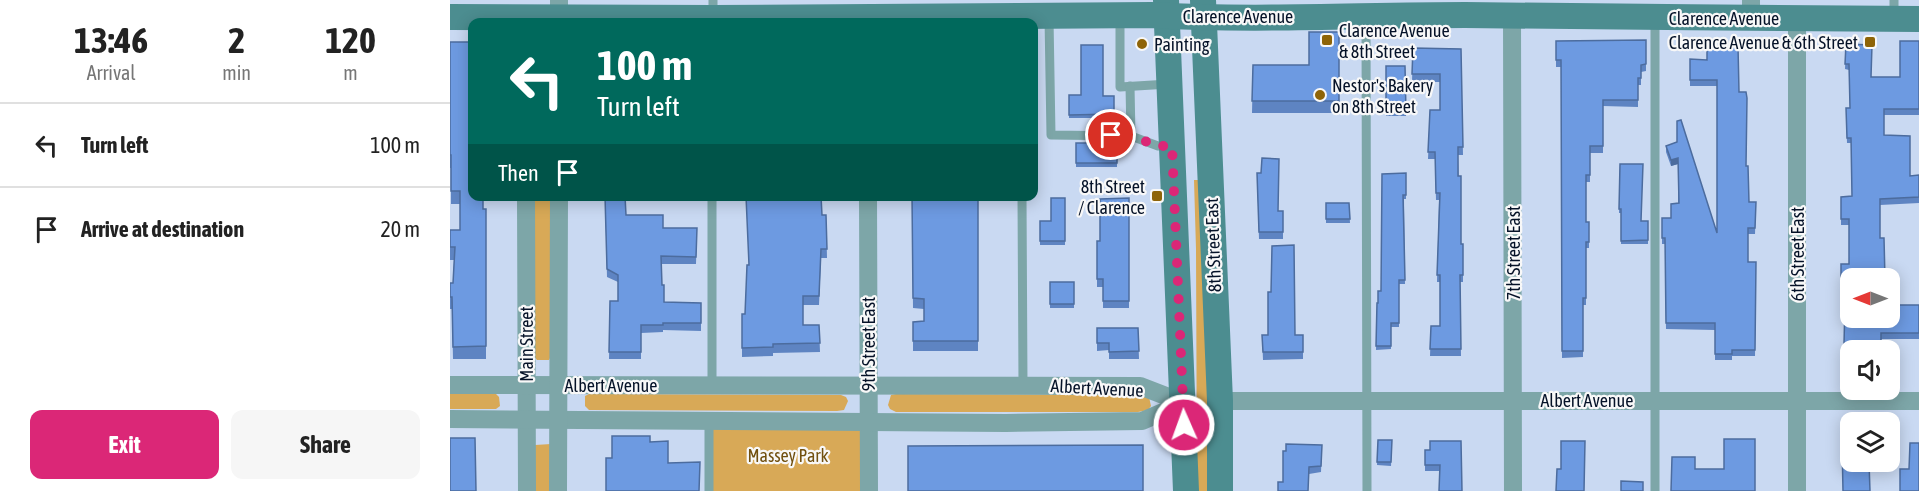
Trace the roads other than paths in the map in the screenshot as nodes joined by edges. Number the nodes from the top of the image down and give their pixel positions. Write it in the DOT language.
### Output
graph roads {
  1 [pos="1166,8"];
  2 [pos="1203,8"];
  3 [pos="1468,8"];
  4 [pos="1751,8"];
  5 [pos="1108,12"];
  6 [pos="1902,12"];
  7 [pos="526,13"];
  8 [pos="559,13"];
  9 [pos="869,13"];
  10 [pos="713,14"];
  11 [pos="1022,15"];
  12 [pos="1049,15"];
  13 [pos="1366,16"];
  14 [pos="1512,16"];
  15 [pos="450,17"];
  16 [pos="1655,18"];
  17 [pos="1797,18"];
  18 [pos="1170,84"];
  19 [pos="1130,86"];
  20 [pos="1131,136"];
  21 [pos="1172,146"];
  22 [pos="526,201"];
  23 [pos="559,201"];
  24 [pos="712,201"];
  25 [pos="868,201"];
  26 [pos="1022,201"];
  27 [pos="450,385"];
  28 [pos="526,385"];
  29 [pos="558,385"];
  30 [pos="712,385"];
  31 [pos="868,385"];
  32 [pos="1023,385"];
  33 [pos="1514,399"];
  34 [pos="1367,400"];
  35 [pos="1655,400"];
  36 [pos="1220,401"];
  37 [pos="1797,401"];
  38 [pos="1919,401"];
  39 [pos="1184,403"];
  40 [pos="450,419"];
  41 [pos="527,420"];
  42 [pos="558,420"];
  43 [pos="709,420"];
  44 [pos="868,422"];
  45 [pos="527,491"];
  46 [pos="558,491"];
  47 [pos="709,491"];
  48 [pos="868,491"];
  49 [pos="1186,491"];
  50 [pos="1220,491"];
  51 [pos="1367,491"];
  52 [pos="1513,491"];
  53 [pos="1655,491"];
  54 [pos="1797,491"];
  1 -- 2 [label="main road, Clarence Avenue"];
  1 -- 5 [label="main road, Clarence Avenue"];
  1 -- 18 [label="main road, 8th Street East"];
  2 -- 13 [label="main road, Clarence Avenue"];
  2 -- 36 [label="main road, 8th Street East"];
  3 -- 13 [label="main road, Clarence Avenue"];
  3 -- 14 [label="main road, Clarence Avenue"];
  4 -- 16 [label="main road, Clarence Avenue"];
  4 -- 17 [label="main road, Clarence Avenue"];
  5 -- 12 [label="main road, Clarence Avenue"];
  5 -- 19 [label="lane"];
  6 -- 17 [label="main road, Clarence Avenue"];
  7 -- 8 [label="main road, Clarence Avenue"];
  7 -- 15 [label="main road, Clarence Avenue"];
  8 -- 10 [label="main road, Clarence Avenue"];
  9 -- 10 [label="main road, Clarence Avenue"];
  9 -- 11 [label="main road, Clarence Avenue"];
  11 -- 12 [label="main road, Clarence Avenue"];
  12 -- 20 [label="lane"];
  13 -- 34 [label="lane"];
  14 -- 16 [label="main road, Clarence Avenue"];
  14 -- 33 [label="street, 7th Street East"];
  16 -- 35 [label="lane"];
  17 -- 37 [label="street, 6th Street East"];
  18 -- 19 [label="lane"];
  18 -- 21 [label="main road, 8th Street East"];
  19 -- 20 [label="lane"];
  20 -- 21 [label="lane"];
  21 -- 39 [label="main road, 8th Street East"];
  22 -- 28 [label="street, Main Street"];
  23 -- 29 [label="street, Main Street"];
  24 -- 30 [label="lane"];
  25 -- 31 [label="street, 9th Street East"];
  26 -- 32 [label="lane"];
  27 -- 28 [label="street, Albert Avenue"];
  28 -- 29 [label="street, Albert Avenue"];
  28 -- 41 [label="street, Main Street"];
  29 -- 30 [label="street, Albert Avenue"];
  29 -- 42 [label="street, Main Street"];
  30 -- 31 [label="street, Albert Avenue"];
  31 -- 32 [label="street, Albert Avenue"];
  31 -- 44 [label="street, 9th Street East"];
  32 -- 39 [label="street, Albert Avenue"];
  33 -- 34 [label="street, Albert Avenue"];
  33 -- 35 [label="street, Albert Avenue"];
  33 -- 52 [label="street, 7th Street East"];
  34 -- 36 [label="street, Albert Avenue"];
  34 -- 51 [label="lane"];
  35 -- 37 [label="street, Albert Avenue"];
  35 -- 53 [label="lane"];
  36 -- 50 [label="main road, 8th Street East"];
  37 -- 38 [label="street, Albert Avenue"];
  37 -- 54 [label="street, 6th Street East"];
  39 -- 44 [label="street, Albert Avenue"];
  39 -- 49 [label="main road, 8th Street East"];
  40 -- 41 [label="street, Albert Avenue"];
  41 -- 42 [label="street, Albert Avenue"];
  41 -- 45 [label="street, Main Street"];
  42 -- 43 [label="street, Albert Avenue"];
  42 -- 46 [label="street, Main Street"];
  43 -- 44 [label="street, Albert Avenue"];
  43 -- 47 [label="lane"];
  44 -- 48 [label="street, 9th Street East"];
}
